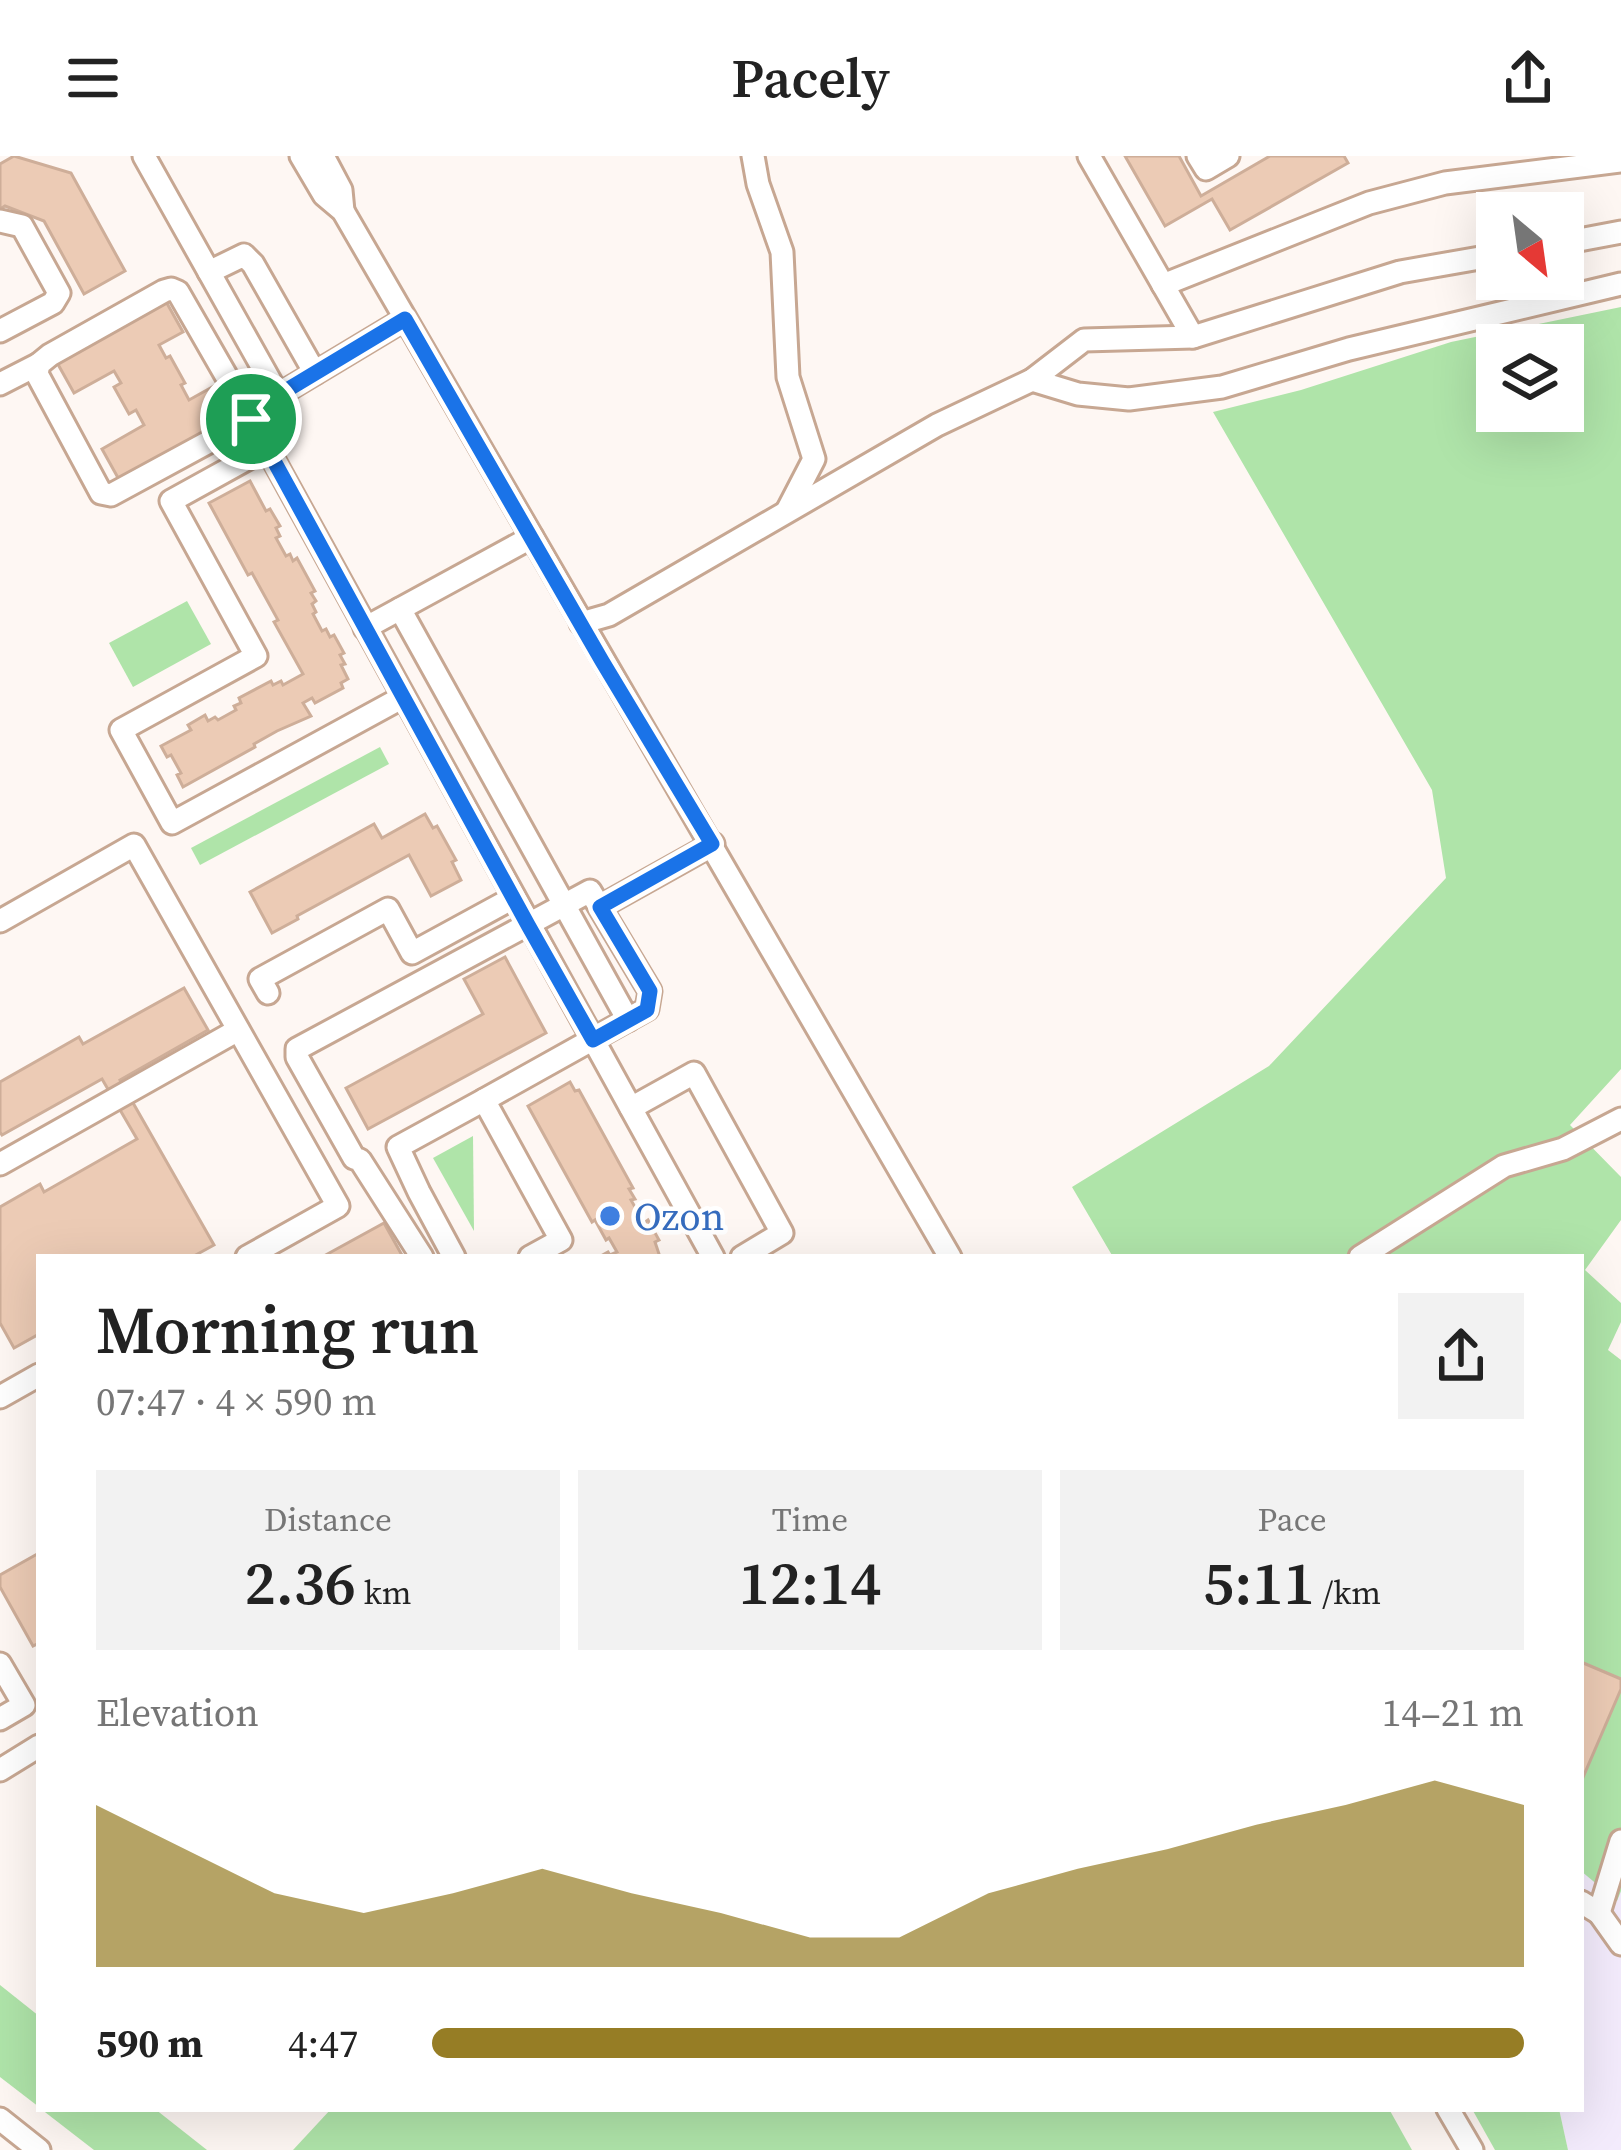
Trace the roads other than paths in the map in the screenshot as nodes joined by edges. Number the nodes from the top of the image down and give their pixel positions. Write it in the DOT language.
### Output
graph roads {
  1 [pos="144,156"];
  2 [pos="301,156"];
  3 [pos="322,156"];
  4 [pos="753,156"];
  5 [pos="1090,156"];
  6 [pos="1198,156"];
  7 [pos="1228,156"];
  8 [pos="1621,160"];
  9 [pos="344,211"];
  10 [pos="0,221"];
  11 [pos="1621,232"];
  12 [pos="1584,239"];
  13 [pos="1476,259"];
  14 [pos="209,272"];
  15 [pos="1621,284"];
  16 [pos="1163,285"];
  17 [pos="405,319"];
  18 [pos="0,331"];
  19 [pos="1193,337"];
  20 [pos="39,364"];
  21 [pos="316,373"];
  22 [pos="1031,380"];
  23 [pos="0,384"];
  24 [pos="278,395"];
  25 [pos="251,419"];
  26 [pos="267,448"];
  27 [pos="786,511"];
  28 [pos="532,537"];
  29 [pos="400,609"];
  30 [pos="581,623"];
  31 [pos="365,628"];
  32 [pos="403,697"];
  33 [pos="712,844"];
  34 [pos="513,898"];
  35 [pos="565,904"];
  36 [pos="600,907"];
  37 [pos="0,922"];
  38 [pos="528,925"];
  39 [pos="268,993"];
  40 [pos="628,1020"];
  41 [pos="238,1030"];
  42 [pos="593,1040"];
  43 [pos="484,1100"];
  44 [pos="631,1108"];
  45 [pos="1621,1119"];
  46 [pos="0,1164"];
  47 [pos="252,1254"];
  48 [pos="420,1254"];
  49 [pos="452,1254"];
  50 [pos="535,1254"];
  51 [pos="711,1254"];
  52 [pos="747,1254"];
  53 [pos="948,1254"];
  54 [pos="1365,1254"];
  55 [pos="36,1377"];
  56 [pos="0,1397"];
  57 [pos="0,1664"];
  58 [pos="36,1684"];
  59 [pos="20,1698"];
  60 [pos="0,1720"];
  61 [pos="36,1748"];
  62 [pos="0,1770"];
  63 [pos="1621,1841"];
  64 [pos="1590,1908"];
  65 [pos="1621,1944"];
  66 [pos="1450,2112"];
  67 [pos="0,2120"];
  68 [pos="39,2150"];
  69 [pos="1472,2150"];
  1 -- 14 [label="street"];
  2 -- 9 [label="street"];
  3 -- 9 [label="street"];
  4 -- 27 [label="street"];
  5 -- 16 [label="street"];
  6 -- 7 [label="street"];
  8 -- 16 [label="street"];
  9 -- 17 [label="street"];
  10 -- 18 [label="street"];
  11 -- 12 [label="street"];
  13 -- 19 [label="street"];
  14 -- 21 [label="street"];
  14 -- 24 [label="street"];
  15 -- 22 [label="street"];
  16 -- 19 [label="street"];
  17 -- 21 [label="street"];
  17 -- 28 [label="street"];
  19 -- 22 [label="street"];
  20 -- 23 [label="street"];
  20 -- 25 [label="street"];
  20 -- 25 [label="street"];
  21 -- 24 [label="street"];
  22 -- 27 [label="street"];
  24 -- 25 [label="street"];
  25 -- 26 [label="street"];
  26 -- 31 [label="street"];
  26 -- 32 [label="street"];
  27 -- 30 [label="street"];
  28 -- 29 [label="street"];
  28 -- 30 [label="street"];
  29 -- 31 [label="street"];
  29 -- 35 [label="street"];
  30 -- 33 [label="street"];
  31 -- 32 [label="street"];
  32 -- 34 [label="street"];
  33 -- 36 [label="street"];
  33 -- 53 [label="street"];
  34 -- 38 [label="street"];
  34 -- 39 [label="street"];
  35 -- 36 [label="street"];
  35 -- 38 [label="street"];
  35 -- 40 [label="street"];
  36 -- 40 [label="street"];
  37 -- 41 [label="street"];
  38 -- 42 [label="street"];
  38 -- 48 [label="street"];
  40 -- 42 [label="street"];
  41 -- 46 [label="street"];
  41 -- 47 [label="street"];
  42 -- 43 [label="street"];
  42 -- 44 [label="street"];
  43 -- 49 [label="street"];
  43 -- 50 [label="street"];
  44 -- 51 [label="street"];
  44 -- 52 [label="street"];
  45 -- 54 [label="street"];
  55 -- 56 [label="street"];
  57 -- 59 [label="street"];
  58 -- 59 [label="street"];
  59 -- 60 [label="street"];
  61 -- 62 [label="street"];
  63 -- 64 [label="street"];
  64 -- 65 [label="street"];
  66 -- 69 [label="street"];
  67 -- 68 [label="street"];
}
